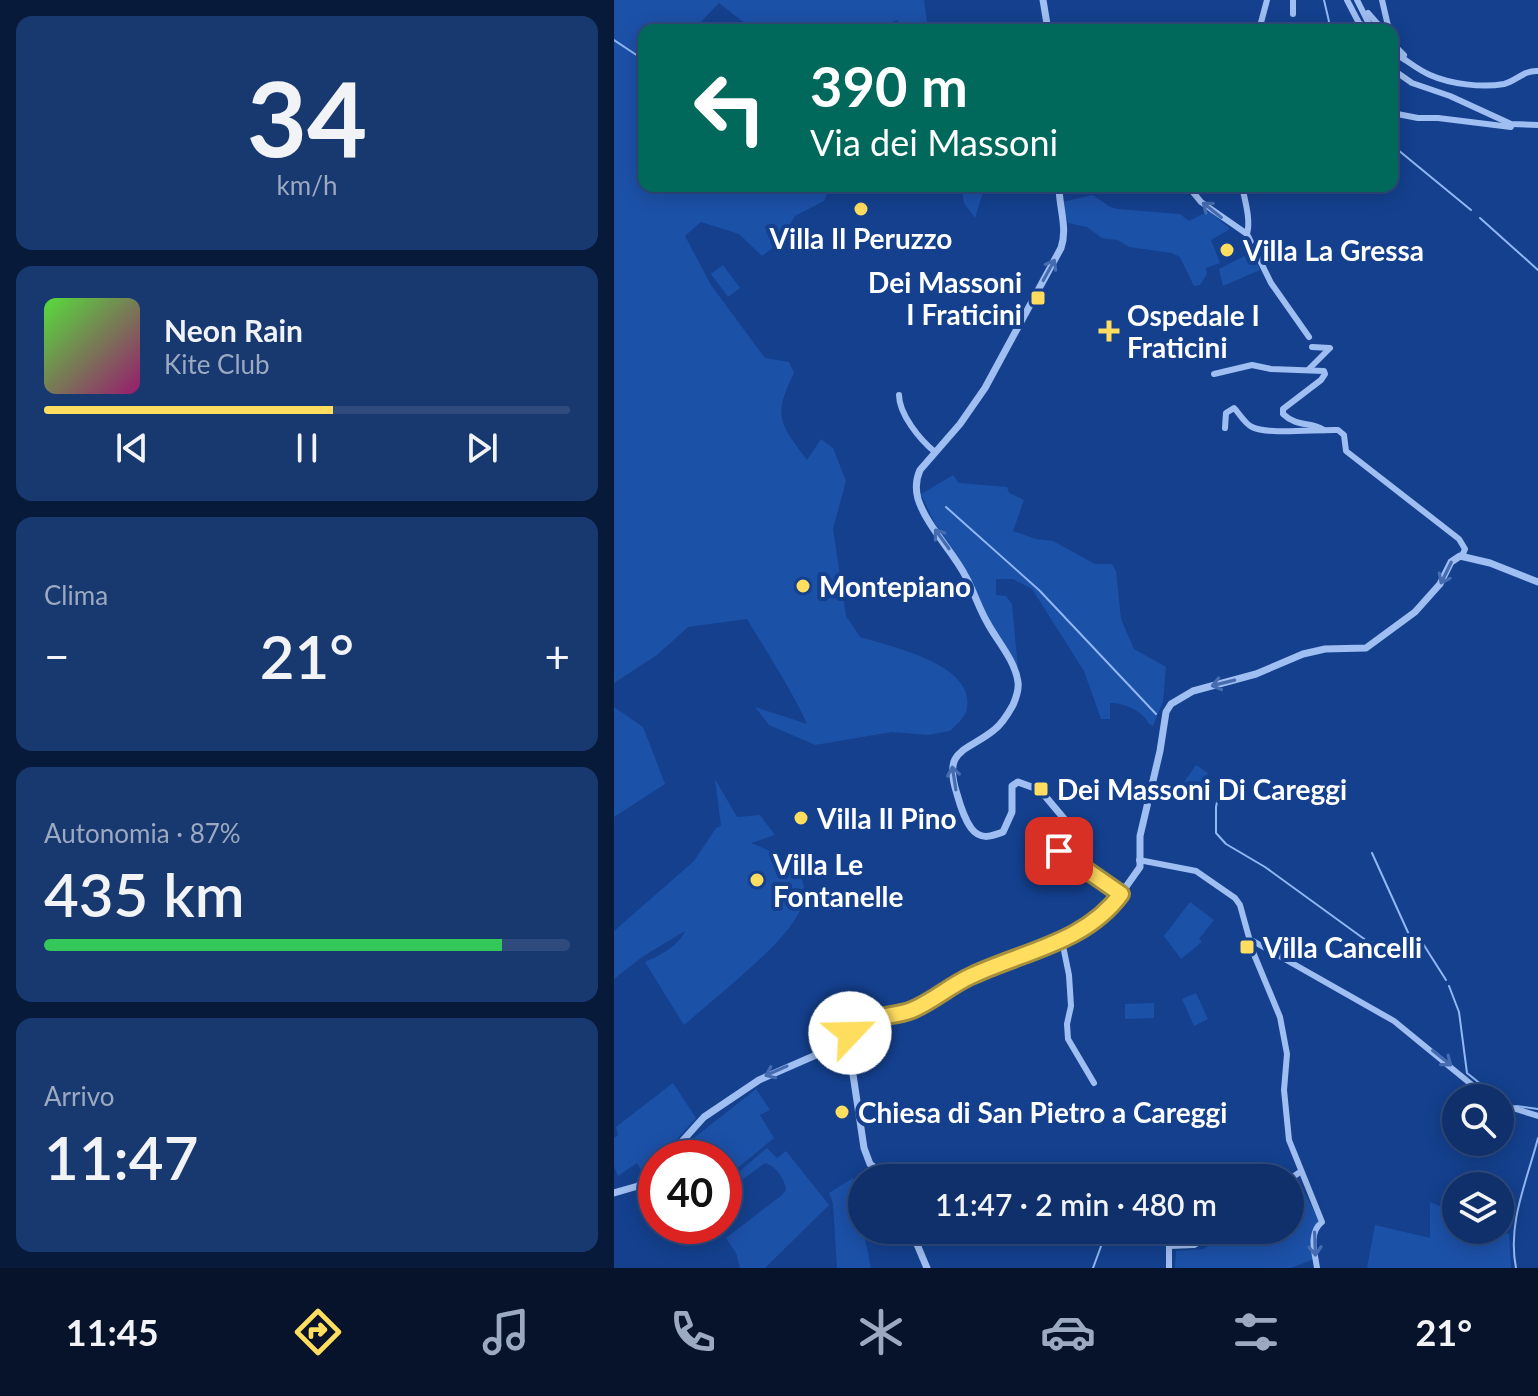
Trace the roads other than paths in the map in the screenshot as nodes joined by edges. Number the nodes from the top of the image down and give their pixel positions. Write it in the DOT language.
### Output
graph roads {
  1 [pos="1043,0"];
  2 [pos="1267,0"];
  3 [pos="1293,0"];
  4 [pos="1347,0"];
  5 [pos="1357,0"];
  6 [pos="1382,0"];
  7 [pos="1368,13"];
  8 [pos="1293,14"];
  9 [pos="1047,24"];
  10 [pos="1261,24"];
  11 [pos="1361,24"];
  12 [pos="1369,24"];
  13 [pos="1378,24"];
  14 [pos="1388,24"];
  15 [pos="1398,49"];
  16 [pos="1398,55"];
  17 [pos="1410,60"];
  18 [pos="1538,71"];
  19 [pos="1398,73"];
  20 [pos="1398,114"];
  21 [pos="1518,125"];
  22 [pos="1538,125"];
  23 [pos="1059,192"];
  24 [pos="1193,192"];
  25 [pos="1243,192"];
  26 [pos="1247,234"];
  27 [pos="1309,337"];
  28 [pos="1312,347"];
  29 [pos="1308,370"];
  30 [pos="1214,374"];
  31 [pos="899,395"];
  32 [pos="1225,428"];
  33 [pos="1324,430"];
  34 [pos="935,452"];
  35 [pos="1462,556"];
  36 [pos="1538,582"];
  37 [pos="1139,860"];
  38 [pos="1121,894"];
  39 [pos="1062,941"];
  40 [pos="1250,942"];
  41 [pos="848,1041"];
  42 [pos="1094,1083"];
  43 [pos="1472,1084"];
  44 [pos="1514,1108"];
  45 [pos="1538,1116"];
  46 [pos="683,1140"];
  47 [pos="870,1164"];
  48 [pos="1297,1164"];
  49 [pos="1304,1181"];
  50 [pos="638,1186"];
  51 [pos="614,1193"];
  52 [pos="917,1244"];
  53 [pos="1196,1244"];
  54 [pos="1169,1246"];
  55 [pos="927,1268"];
  56 [pos="1169,1268"];
  57 [pos="1317,1268"];
  1 -- 9 [label="street"];
  2 -- 10 [label="street"];
  3 -- 8 [label="street"];
  4 -- 11 [label="street"];
  5 -- 12 [label="street"];
  6 -- 14 [label="street"];
  7 -- 13 [label="street"];
  15 -- 17 [label="street"];
  16 -- 17 [label="street"];
  17 -- 18 [label="street"];
  19 -- 21 [label="street"];
  20 -- 21 [label="street"];
  21 -- 22 [label="street"];
  34 -- 23 [label="street, one-way"];
  26 -- 24 [label="street, one-way"];
  25 -- 26 [label="street"];
  26 -- 27 [label="street"];
  28 -- 29 [label="street"];
  29 -- 30 [label="street"];
  29 -- 33 [label="street"];
  31 -- 34 [label="street"];
  32 -- 33 [label="street"];
  33 -- 35 [label="street"];
  38 -- 34 [label="street, one-way"];
  35 -- 36 [label="street"];
  35 -- 37 [label="street, one-way"];
  37 -- 38 [label="street"];
  37 -- 40 [label="street"];
  38 -- 39 [label="street"];
  39 -- 41 [label="street"];
  39 -- 42 [label="street"];
  40 -- 43 [label="street, one-way"];
  40 -- 48 [label="street"];
  41 -- 46 [label="street, one-way"];
  41 -- 47 [label="street"];
  44 -- 45 [label="street"];
  49 -- 57 [label="street, one-way"];
  50 -- 51 [label="street"];
  52 -- 55 [label="street"];
  53 -- 54 [label="street"];
  54 -- 56 [label="street"];
}
